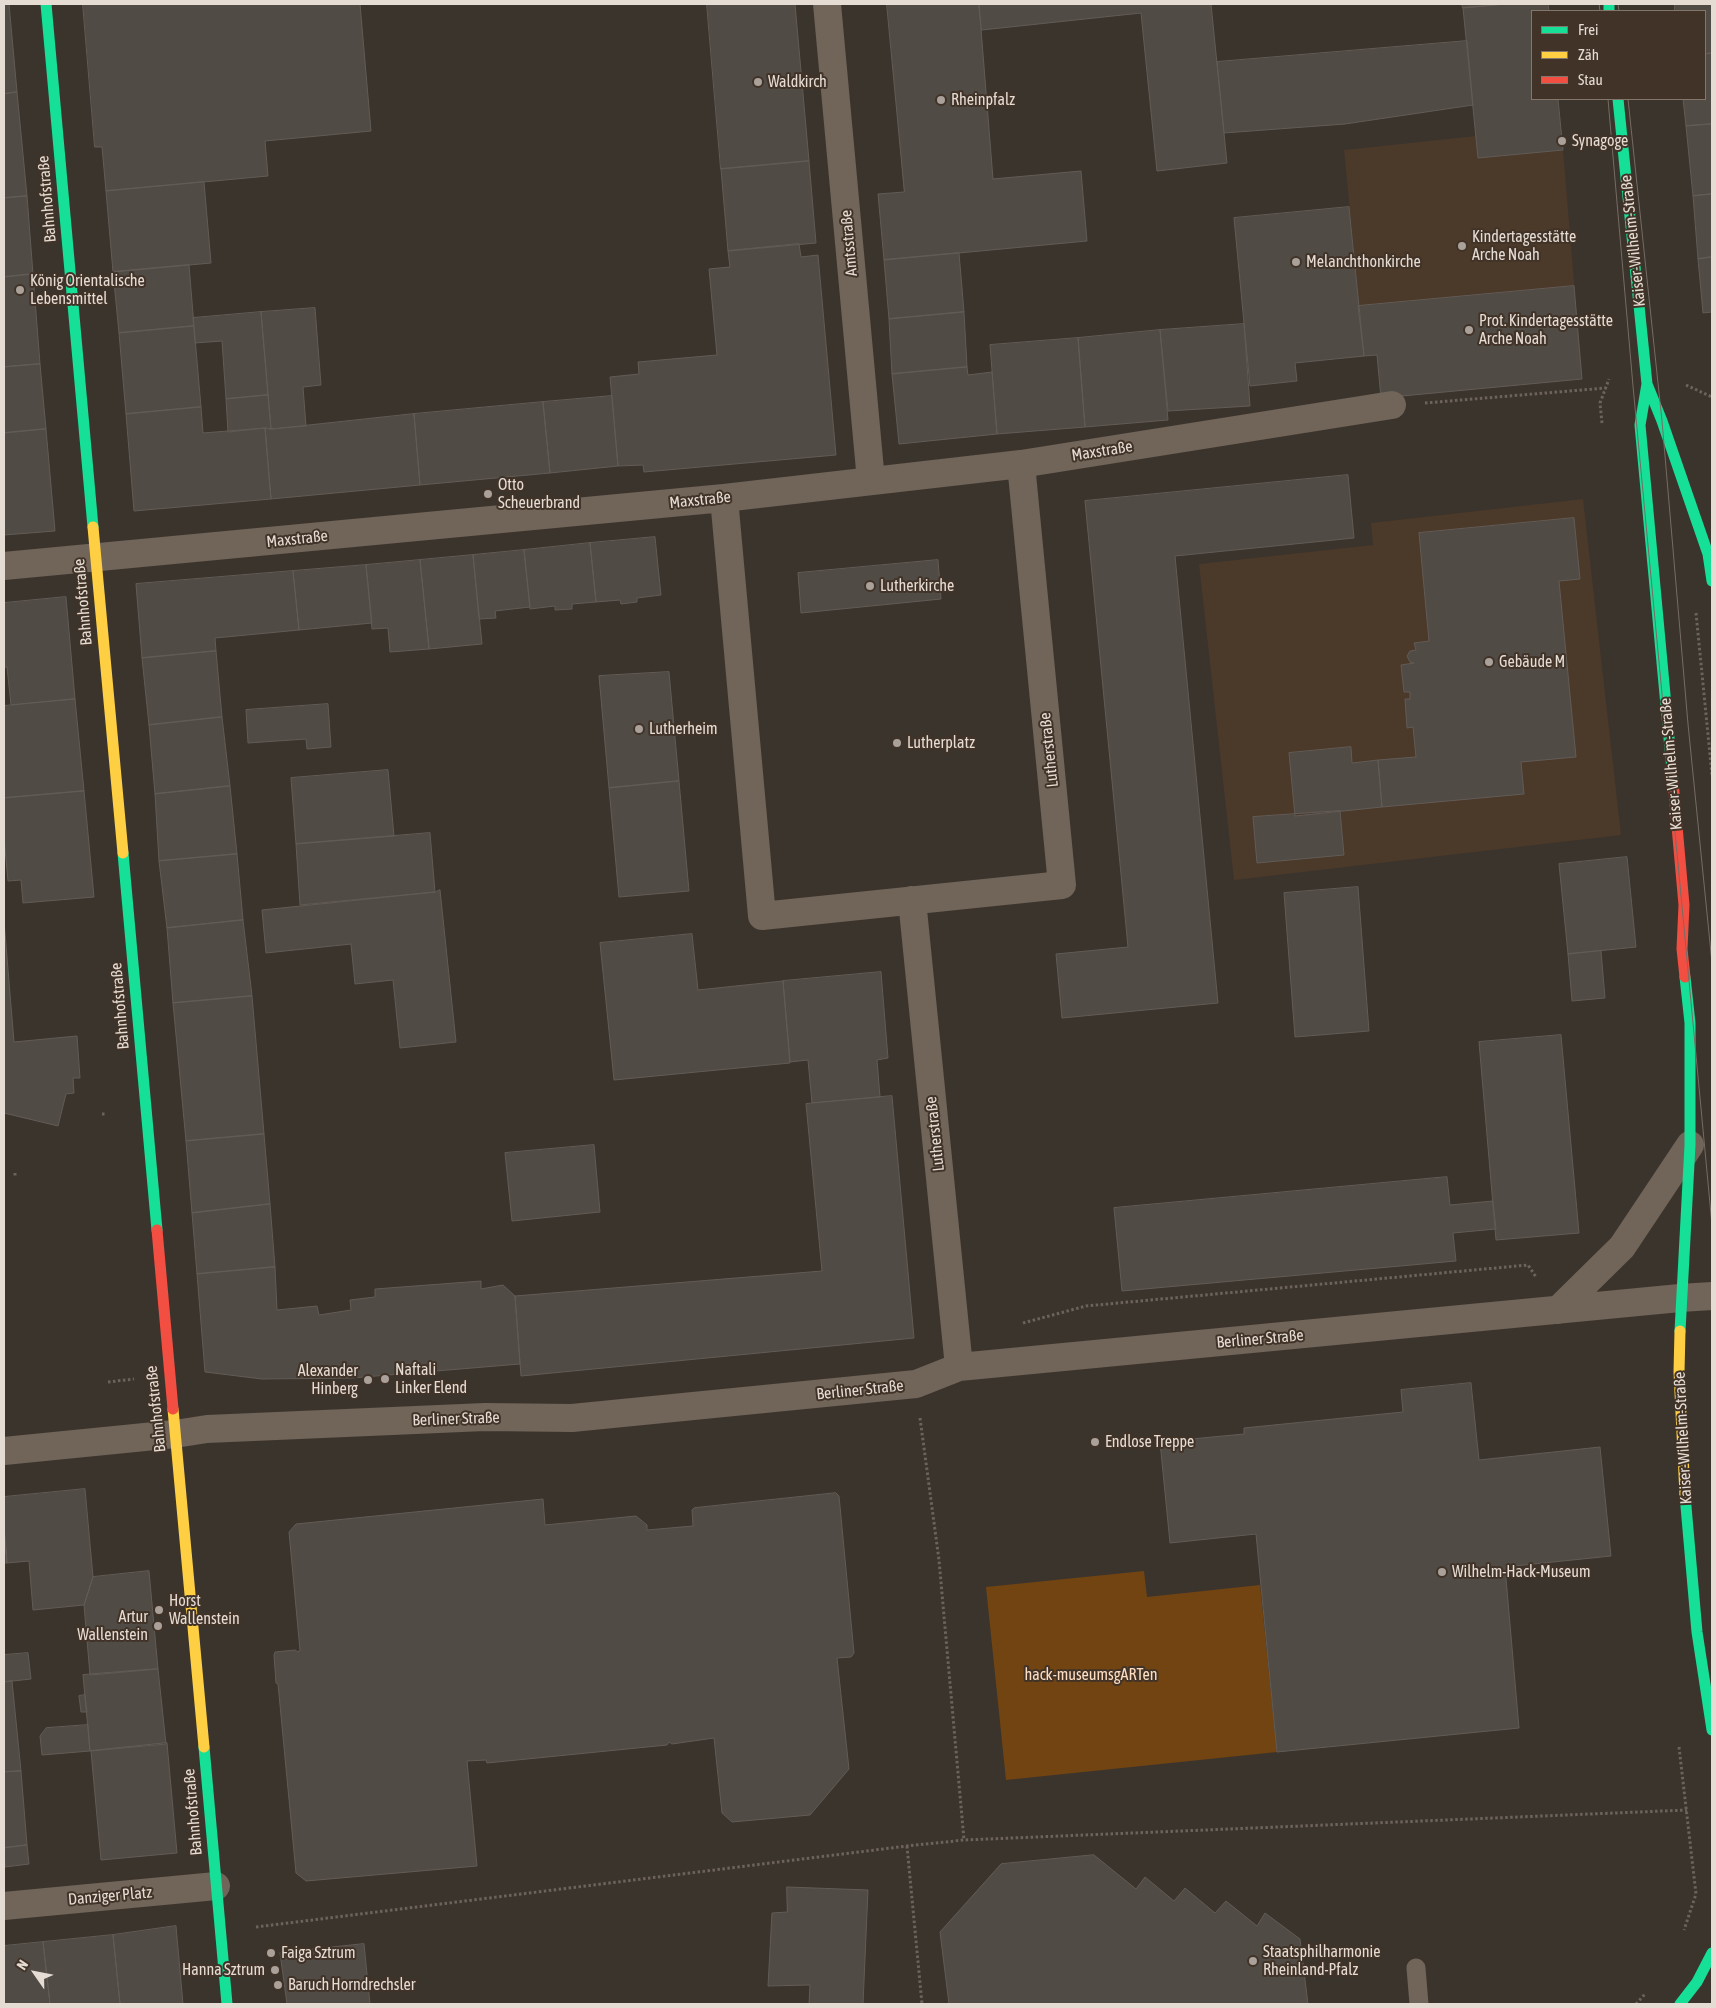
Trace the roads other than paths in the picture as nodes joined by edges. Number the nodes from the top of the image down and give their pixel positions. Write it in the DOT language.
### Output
graph roads {
  1 [pos="46,4"];
  2 [pos="827,4"];
  3 [pos="1618,100"];
  4 [pos="1647,384"];
  5 [pos="1392,405"];
  6 [pos="1021,464"];
  7 [pos="871,481"];
  8 [pos="724,498"];
  9 [pos="96,559"];
  10 [pos="4,566"];
  11 [pos="1712,581"];
  12 [pos="912,900"];
  13 [pos="1690,1145"];
  14 [pos="1712,1296"];
  15 [pos="1680,1298"];
  16 [pos="1558,1310"];
  17 [pos="959,1367"];
  18 [pos="175,1434"];
  19 [pos="4,1451"];
  20 [pos="1712,1730"];
  21 [pos="216,1886"];
  22 [pos="4,1906"];
  23 [pos="1712,1953"];
  24 [pos="1416,1968"];
  25 [pos="227,2004"];
  26 [pos="1419,2004"];
  27 [pos="1680,2004"];
  1 -- 9 [label="street, Bahnhofstraße"];
  2 -- 7 [label="street, Amtsstraße"];
  3 -- 4 [label="street, Kaiser-Wilhelm-Straße"];
  4 -- 11 [label="street, Kaiser-Wilhelm-Straße"];
  4 -- 13 [label="street, Kaiser-Wilhelm-Straße"];
  5 -- 6 [label="street, Maxstraße"];
  6 -- 7 [label="street, Maxstraße"];
  6 -- 12 [label="street, Lutherstraße"];
  7 -- 8 [label="street, Maxstraße"];
  8 -- 9 [label="street, Maxstraße"];
  8 -- 12 [label="street, Lutherstraße"];
  9 -- 10 [label="street, Maxstraße"];
  9 -- 18 [label="street, Bahnhofstraße"];
  12 -- 17 [label="street, Lutherstraße"];
  13 -- 15 [label="street, Kaiser-Wilhelm-Straße"];
  13 -- 16 [label="street"];
  14 -- 15 [label="street, Berliner Straße"];
  15 -- 16 [label="street, Berliner Straße"];
  15 -- 20 [label="street, Kaiser-Wilhelm-Straße"];
  16 -- 17 [label="street, Berliner Straße"];
  17 -- 18 [label="street, Berliner Straße"];
  18 -- 19 [label="street, Berliner Straße"];
  18 -- 21 [label="street, Bahnhofstraße"];
  21 -- 22 [label="street, Danziger Platz"];
  21 -- 25 [label="street, Bahnhofstraße"];
  23 -- 27 [label="street"];
  24 -- 26 [label="lane"];
}
